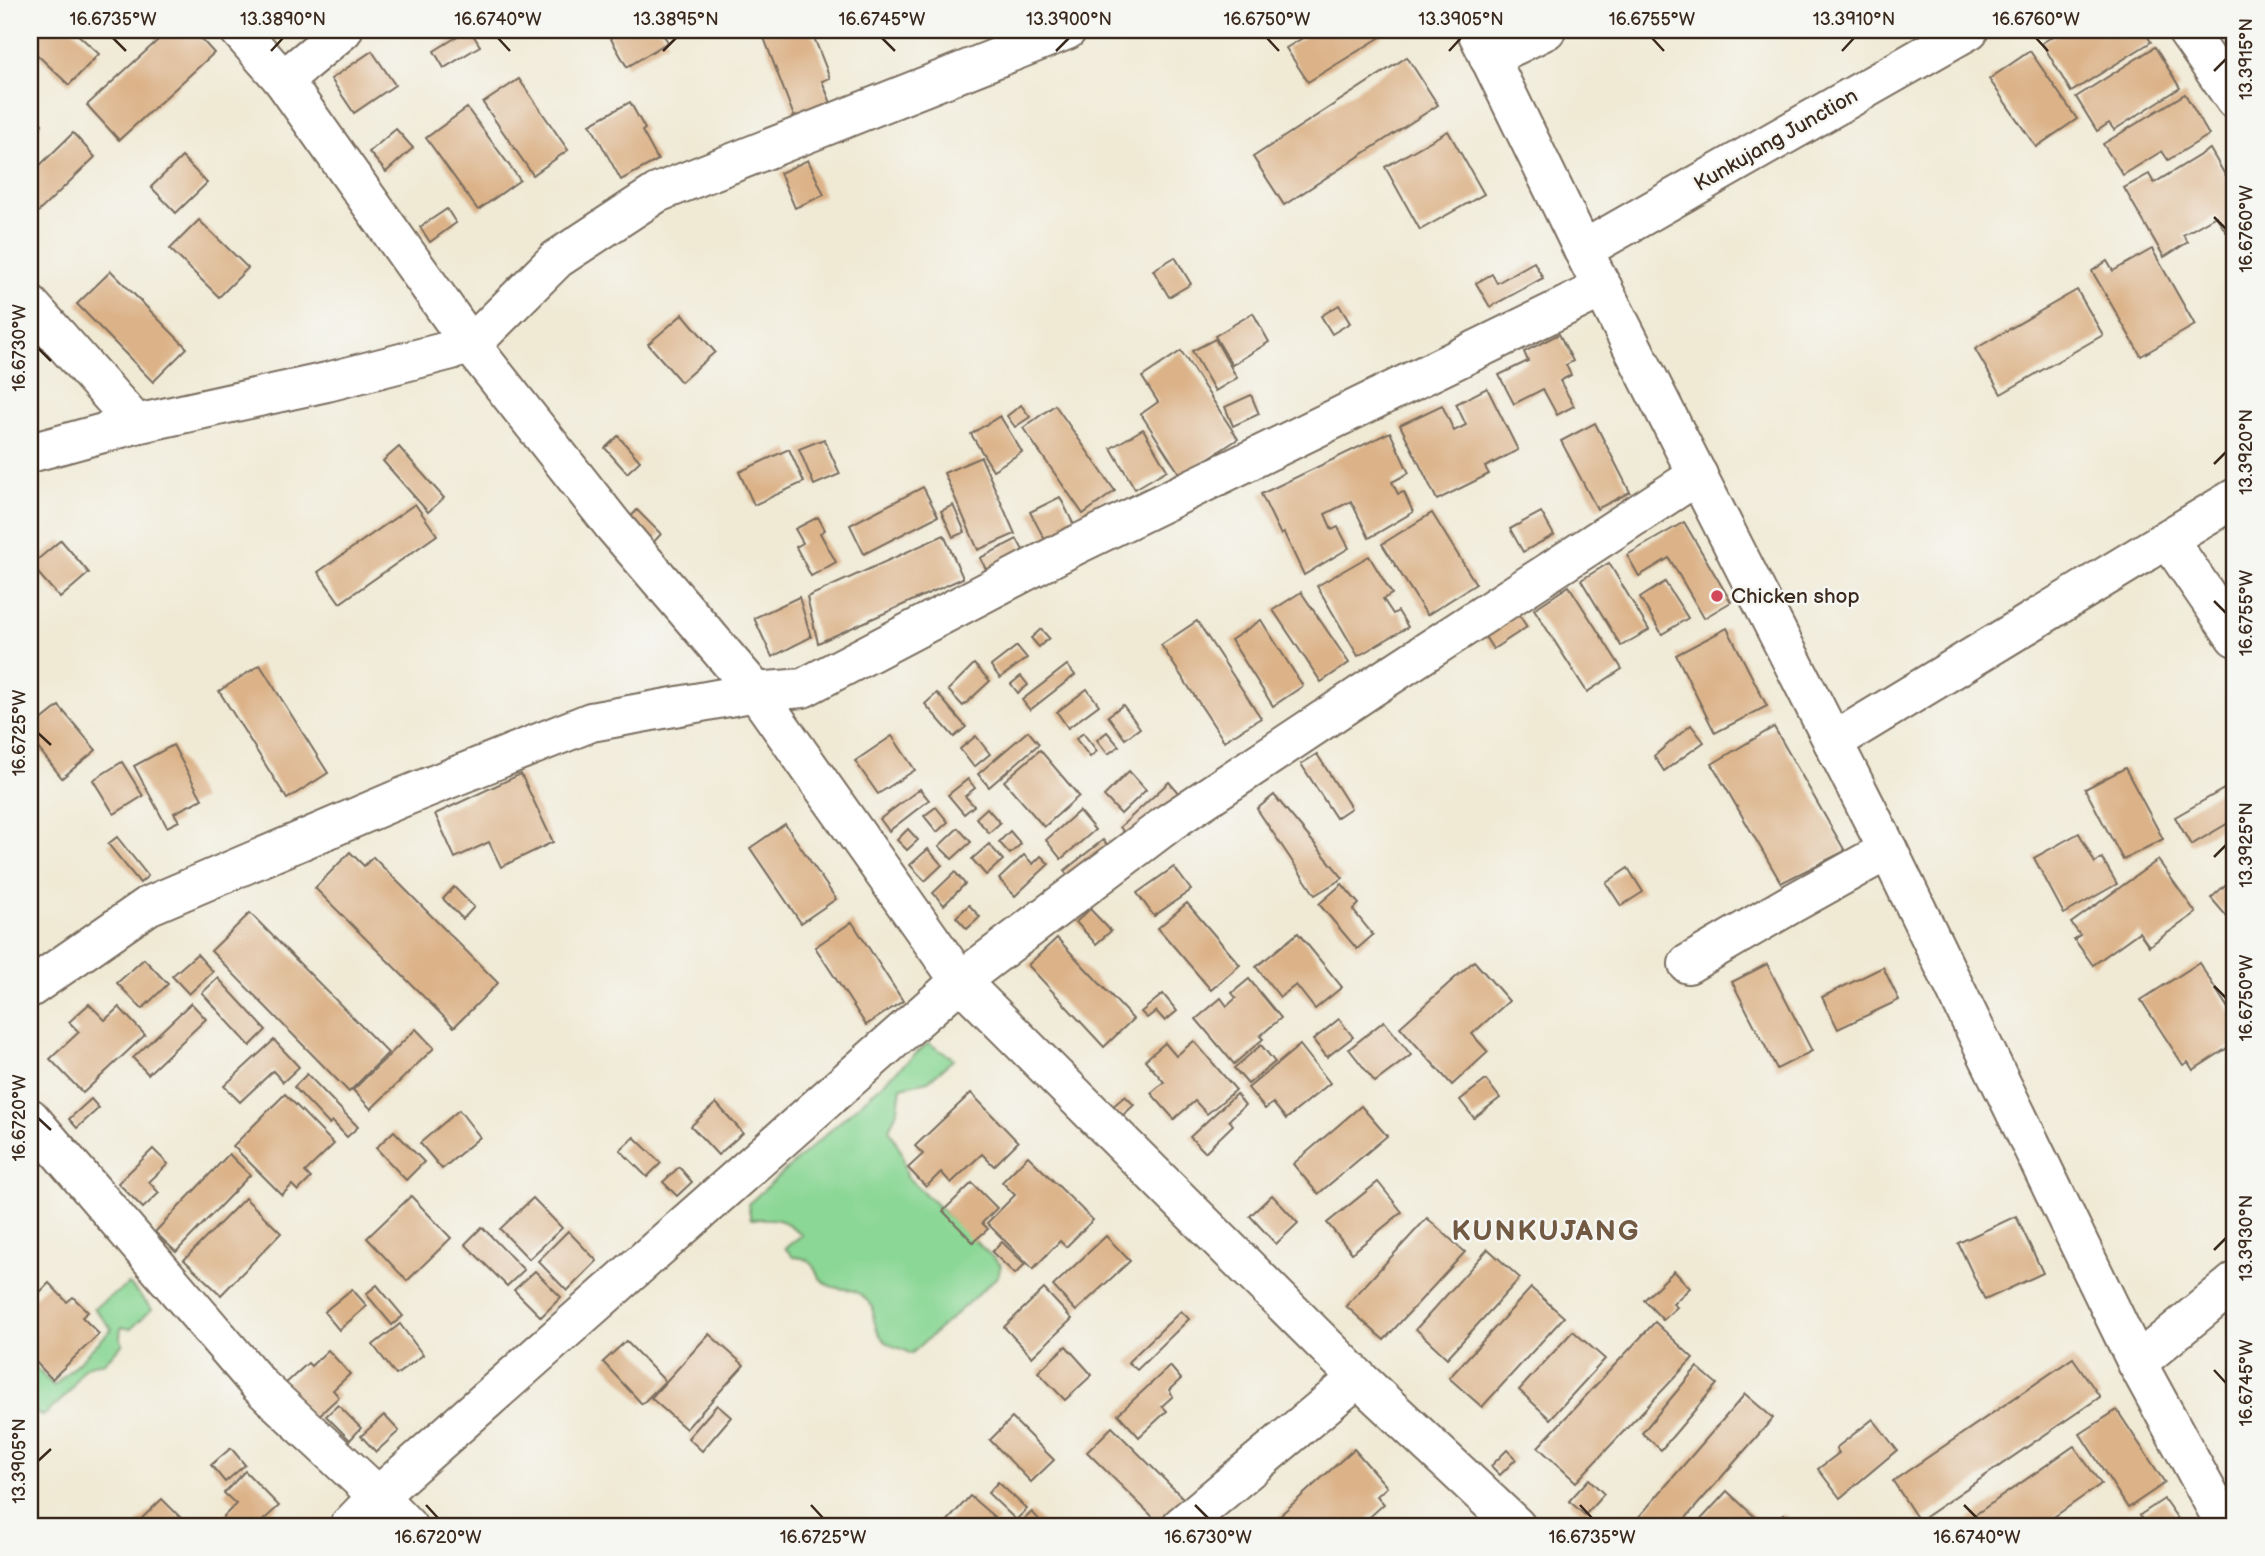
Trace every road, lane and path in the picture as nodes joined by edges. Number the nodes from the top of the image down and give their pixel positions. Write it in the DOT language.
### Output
graph roads {
  1 [pos="239,30"];
  2 [pos="343,30"];
  3 [pos="1067,30"];
  4 [pos="1546,30"];
  5 [pos="1969,30"];
  6 [pos="2186,30"];
  7 [pos="1482,44"];
  8 [pos="284,80"];
  9 [pos="2235,100"];
  10 [pos="1583,250"];
  11 [pos="1603,288"];
  12 [pos="30,305"];
  13 [pos="471,345"];
  14 [pos="136,424"];
  15 [pos="30,453"];
  16 [pos="1698,475"];
  17 [pos="2235,498"];
  18 [pos="2168,539"];
  19 [pos="2235,637"];
  20 [pos="756,692"];
  21 [pos="1833,742"];
  22 [pos="1888,850"];
  23 [pos="1688,964"];
  24 [pos="960,981"];
  25 [pos="30,988"];
  26 [pos="30,1118"];
  27 [pos="2235,1282"];
  28 [pos="2137,1363"];
  29 [pos="1358,1378"];
  30 [pos="378,1496"];
  31 [pos="349,1526"];
  32 [pos="407,1526"];
  33 [pos="1181,1526"];
  34 [pos="1516,1526"];
  35 [pos="2226,1526"];
  1 -- 8 [label="street"];
  2 -- 8 [label="street"];
  3 -- 13 [label="street"];
  4 -- 7 [label="street"];
  5 -- 10 [label="street, Kunkujang Junction"];
  6 -- 9 [label="street"];
  7 -- 10 [label="street"];
  8 -- 13 [label="street"];
  10 -- 11 [label="street"];
  11 -- 16 [label="street"];
  11 -- 20 [label="street"];
  12 -- 14 [label="street"];
  13 -- 14 [label="street"];
  13 -- 20 [label="street"];
  14 -- 15 [label="street"];
  16 -- 21 [label="street"];
  16 -- 24 [label="street"];
  17 -- 18 [label="street"];
  18 -- 19 [label="street"];
  18 -- 21 [label="street"];
  20 -- 24 [label="street"];
  20 -- 25 [label="street"];
  21 -- 22 [label="street"];
  22 -- 23 [label="street"];
  22 -- 28 [label="street"];
  24 -- 29 [label="street"];
  24 -- 30 [label="street"];
  26 -- 30 [label="street"];
  27 -- 28 [label="street"];
  28 -- 35 [label="street"];
  29 -- 33 [label="street"];
  29 -- 34 [label="street"];
  30 -- 31 [label="street"];
  30 -- 32 [label="street"];
}
